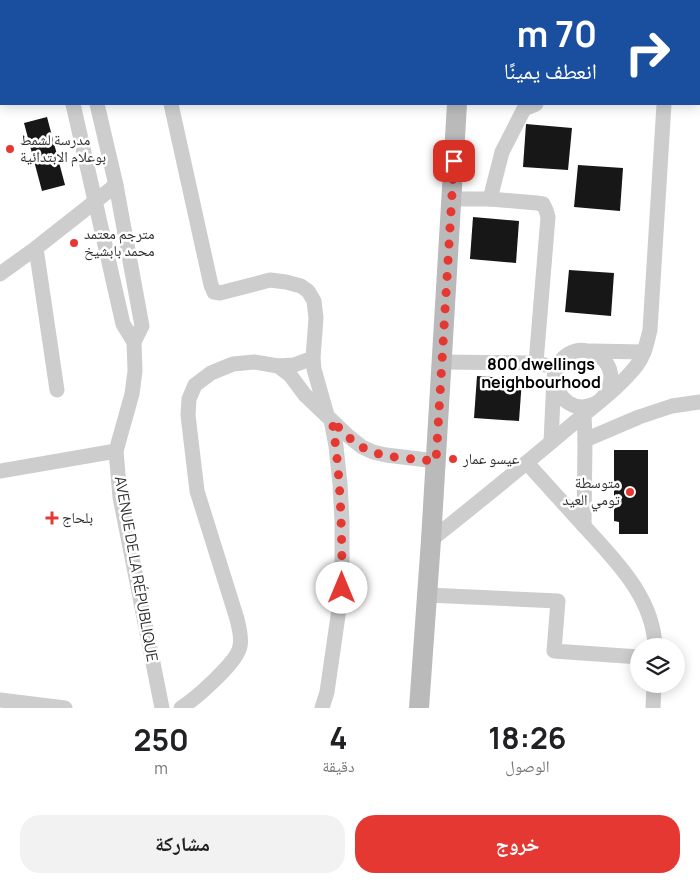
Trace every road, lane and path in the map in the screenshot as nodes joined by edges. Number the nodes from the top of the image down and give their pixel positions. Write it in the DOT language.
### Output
graph roads {
  1 [pos="73,105"];
  2 [pos="97,105"];
  3 [pos="170,105"];
  4 [pos="457,105"];
  5 [pos="534,105"];
  6 [pos="664,105"];
  7 [pos="116,185"];
  8 [pos="451,199"];
  9 [pos="490,199"];
  10 [pos="96,200"];
  11 [pos="36,248"];
  12 [pos="0,274"];
  13 [pos="134,342"];
  14 [pos="588,350"];
  15 [pos="644,352"];
  16 [pos="313,358"];
  17 [pos="442,362"];
  18 [pos="536,363"];
  19 [pos="278,366"];
  20 [pos="555,372"];
  21 [pos="57,390"];
  22 [pos="600,400"];
  23 [pos="700,402"];
  24 [pos="584,414"];
  25 [pos="329,418"];
  26 [pos="585,440"];
  27 [pos="552,442"];
  28 [pos="116,451"];
  29 [pos="436,461"];
  30 [pos="527,463"];
  31 [pos="0,471"];
  32 [pos="584,526"];
  33 [pos="431,540"];
  34 [pos="427,595"];
  35 [pos="654,638"];
  36 [pos="630,656"];
  37 [pos="654,693"];
  38 [pos="0,700"];
  39 [pos="65,708"];
  40 [pos="162,708"];
  41 [pos="181,708"];
  42 [pos="322,708"];
  43 [pos="419,708"];
  44 [pos="653,708"];
  1 -- 10 [label="street, AVENUE DE LA RÉPUBLIQUE"];
  2 -- 7 [label="street, AVENUE DE LA RÉPUBLIQUE"];
  3 -- 16 [label="street"];
  4 -- 8 [label="main road"];
  5 -- 9 [label="street"];
  6 -- 15 [label="street"];
  7 -- 10 [label="street"];
  7 -- 13 [label="street, AVENUE DE LA RÉPUBLIQUE"];
  8 -- 9 [label="street"];
  8 -- 17 [label="main road"];
  9 -- 18 [label="street"];
  10 -- 11 [label="street"];
  10 -- 13 [label="street, AVENUE DE LA RÉPUBLIQUE"];
  11 -- 12 [label="street"];
  11 -- 21 [label="street"];
  13 -- 28 [label="street, AVENUE DE LA RÉPUBLIQUE"];
  14 -- 15 [label="street"];
  14 -- 20 [label="street"];
  14 -- 22 [label="street"];
  15 -- 22 [label="street"];
  16 -- 19 [label="street"];
  16 -- 25 [label="street"];
  17 -- 18 [label="street"];
  17 -- 29 [label="main road"];
  18 -- 20 [label="street"];
  19 -- 25 [label="street"];
  19 -- 41 [label="street"];
  20 -- 22 [label="street"];
  20 -- 27 [label="street"];
  22 -- 24 [label="street"];
  23 -- 26 [label="street"];
  24 -- 26 [label="street"];
  24 -- 27 [label="street"];
  25 -- 29 [label="street"];
  25 -- 42 [label="street"];
  26 -- 32 [label="street"];
  27 -- 30 [label="street"];
  28 -- 31 [label="street"];
  28 -- 40 [label="street, AVENUE DE LA RÉPUBLIQUE"];
  29 -- 33 [label="main road"];
  30 -- 32 [label="street"];
  30 -- 33 [label="street"];
  32 -- 35 [label="street"];
  33 -- 34 [label="main road"];
  34 -- 36 [label="street"];
  34 -- 43 [label="main road"];
  37 -- 44 [label="street"];
  38 -- 39 [label="street"];
}
